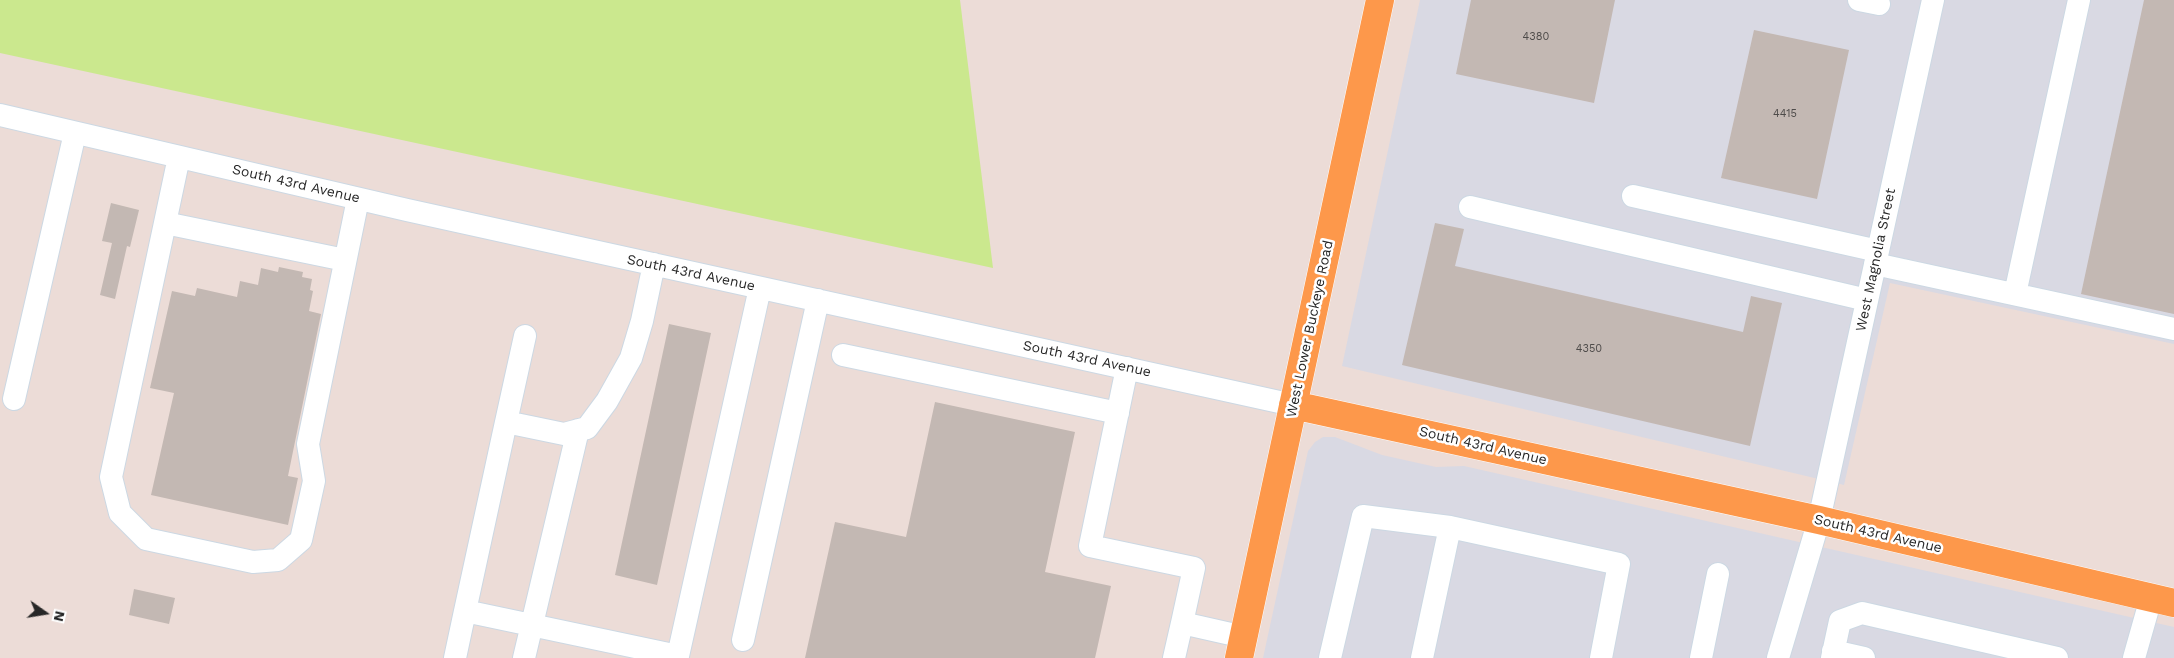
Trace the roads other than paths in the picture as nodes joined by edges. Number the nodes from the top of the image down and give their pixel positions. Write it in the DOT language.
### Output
graph roads {
  1 [pos="1380,0"];
  2 [pos="1932,0"];
  3 [pos="2079,0"];
  4 [pos="0,116"];
  5 [pos="75,133"];
  6 [pos="179,157"];
  7 [pos="1633,196"];
  8 [pos="358,199"];
  9 [pos="1470,207"];
  10 [pos="165,223"];
  11 [pos="1876,257"];
  12 [pos="345,260"];
  13 [pos="654,264"];
  14 [pos="760,288"];
  15 [pos="2015,294"];
  16 [pos="818,300"];
  17 [pos="1867,300"];
  18 [pos="2174,330"];
  19 [pos="525,336"];
  20 [pos="843,354"];
  21 [pos="1127,368"];
  22 [pos="14,399"];
  23 [pos="1293,405"];
  24 [pos="1118,413"];
  25 [pos="506,422"];
  26 [pos="578,430"];
  27 [pos="1819,520"];
  28 [pos="1450,527"];
  29 [pos="1718,574"];
  30 [pos="2162,600"];
  31 [pos="466,611"];
  32 [pos="1182,623"];
  33 [pos="533,625"];
  34 [pos="743,640"];
  35 [pos="1242,647"];
  36 [pos="1833,654"];
  37 [pos="679,657"];
  38 [pos="455,658"];
  39 [pos="524,658"];
  40 [pos="1174,658"];
  41 [pos="1330,658"];
  42 [pos="1422,658"];
  43 [pos="1601,658"];
  44 [pos="1701,658"];
  45 [pos="1778,658"];
  46 [pos="1864,658"];
  47 [pos="2057,658"];
  48 [pos="2134,658"];
  1 -- 23 [label="main road, West Lower Buckeye Road"];
  2 -- 11 [label="street, West Magnolia Street"];
  3 -- 15 [label="street"];
  4 -- 5 [label="street, South 43rd Avenue"];
  5 -- 6 [label="street, South 43rd Avenue"];
  5 -- 22 [label="street"];
  6 -- 8 [label="street, South 43rd Avenue"];
  6 -- 10 [label="street"];
  7 -- 11 [label="street"];
  8 -- 12 [label="street"];
  8 -- 13 [label="street, South 43rd Avenue"];
  9 -- 17 [label="street"];
  10 -- 12 [label="street"];
  10 -- 12 [label="street"];
  11 -- 15 [label="street"];
  11 -- 17 [label="street, West Magnolia Street"];
  13 -- 14 [label="street, South 43rd Avenue"];
  13 -- 26 [label="street"];
  14 -- 16 [label="street, South 43rd Avenue"];
  14 -- 37 [label="street"];
  15 -- 18 [label="street"];
  16 -- 21 [label="street, South 43rd Avenue"];
  16 -- 34 [label="street"];
  17 -- 27 [label="street, West Magnolia Street"];
  19 -- 25 [label="street"];
  20 -- 24 [label="street"];
  21 -- 23 [label="street, South 43rd Avenue"];
  21 -- 24 [label="street"];
  23 -- 27 [label="main road, South 43rd Avenue"];
  23 -- 35 [label="main road, West Lower Buckeye Road"];
  24 -- 32 [label="street"];
  25 -- 26 [label="street"];
  25 -- 31 [label="street"];
  26 -- 33 [label="street"];
  27 -- 30 [label="main road, South 43rd Avenue"];
  27 -- 45 [label="street, West Magnolia Street"];
  28 -- 41 [label="street"];
  28 -- 42 [label="street"];
  28 -- 43 [label="street"];
  29 -- 44 [label="street"];
  30 -- 48 [label="street"];
  31 -- 33 [label="street"];
  31 -- 38 [label="street"];
  32 -- 35 [label="street"];
  32 -- 40 [label="street"];
  33 -- 37 [label="street"];
  33 -- 39 [label="street"];
  36 -- 46 [label="street"];
  36 -- 47 [label="street"];
}
